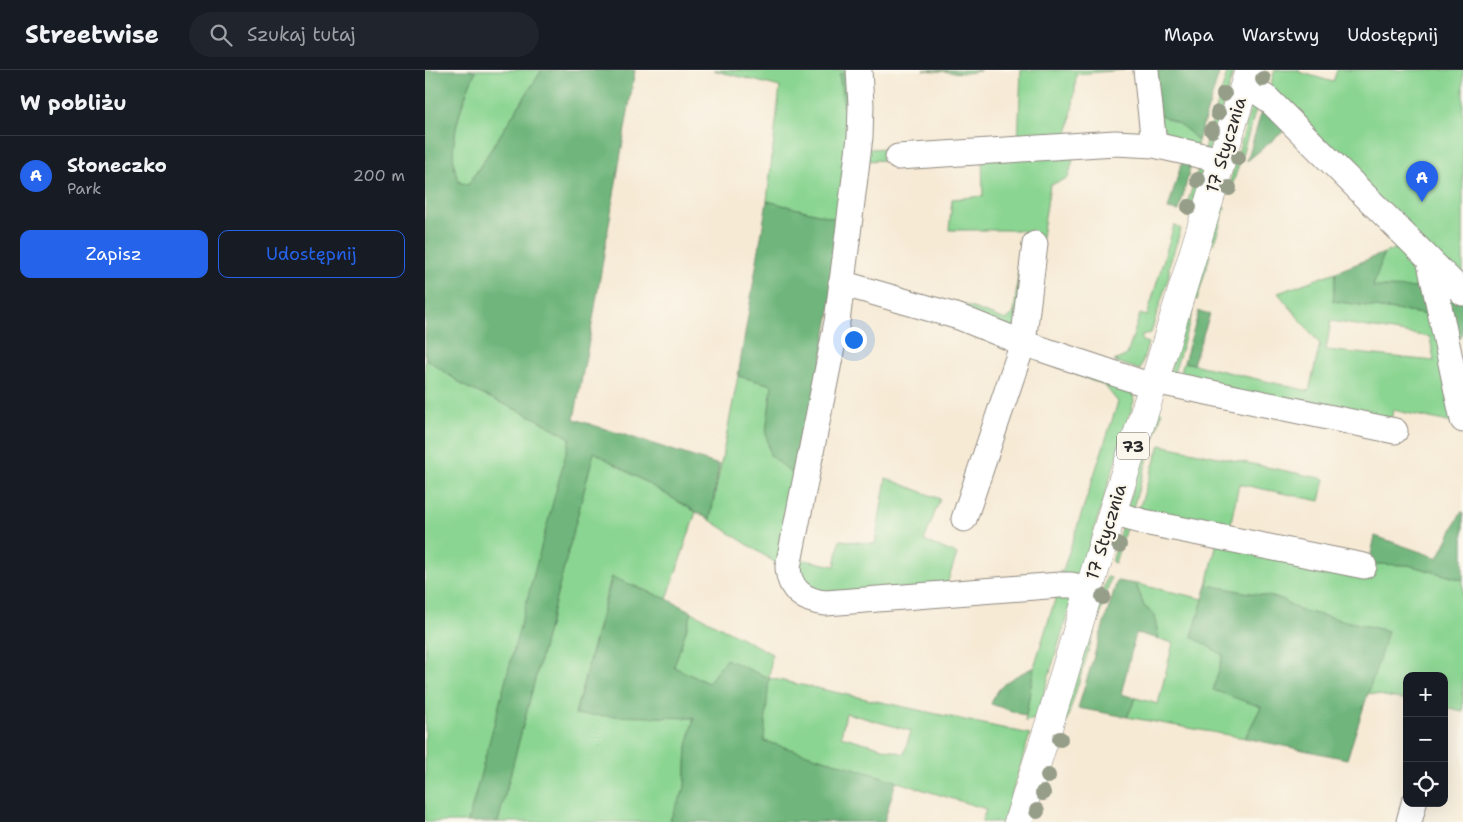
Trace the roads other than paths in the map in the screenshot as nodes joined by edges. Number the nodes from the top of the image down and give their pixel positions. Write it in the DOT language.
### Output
graph roads {
  1 [pos="859,70"];
  2 [pos="1146,70"];
  3 [pos="1247,77"];
  4 [pos="1154,145"];
  5 [pos="898,156"];
  6 [pos="1221,160"];
  7 [pos="1035,244"];
  8 [pos="1429,259"];
  9 [pos="841,283"];
  10 [pos="1463,292"];
  11 [pos="1023,343"];
  12 [pos="1153,384"];
  13 [pos="1463,420"];
  14 [pos="1395,431"];
  15 [pos="1111,513"];
  16 [pos="964,519"];
  17 [pos="1364,566"];
  18 [pos="1089,589"];
  19 [pos="1413,807"];
  20 [pos="1022,821"];
  21 [pos="1409,822"];
  1 -- 9 [label="lane"];
  2 -- 4 [label="lane"];
  3 -- 6 [label="main road, 17 Stycznia / 73"];
  3 -- 8 [label="lane"];
  4 -- 5 [label="lane"];
  4 -- 6 [label="lane"];
  6 -- 12 [label="main road, 17 Stycznia / 73"];
  7 -- 11 [label="lane"];
  8 -- 10 [label="lane"];
  8 -- 13 [label="lane"];
  9 -- 11 [label="lane"];
  9 -- 18 [label="lane"];
  11 -- 12 [label="lane"];
  11 -- 16 [label="lane"];
  12 -- 14 [label="lane"];
  12 -- 15 [label="main road, 17 Stycznia / 73"];
  15 -- 17 [label="lane"];
  15 -- 18 [label="main road, 17 Stycznia / 73"];
  18 -- 20 [label="main road, 17 Stycznia / 73"];
  19 -- 21 [label="lane"];
}
